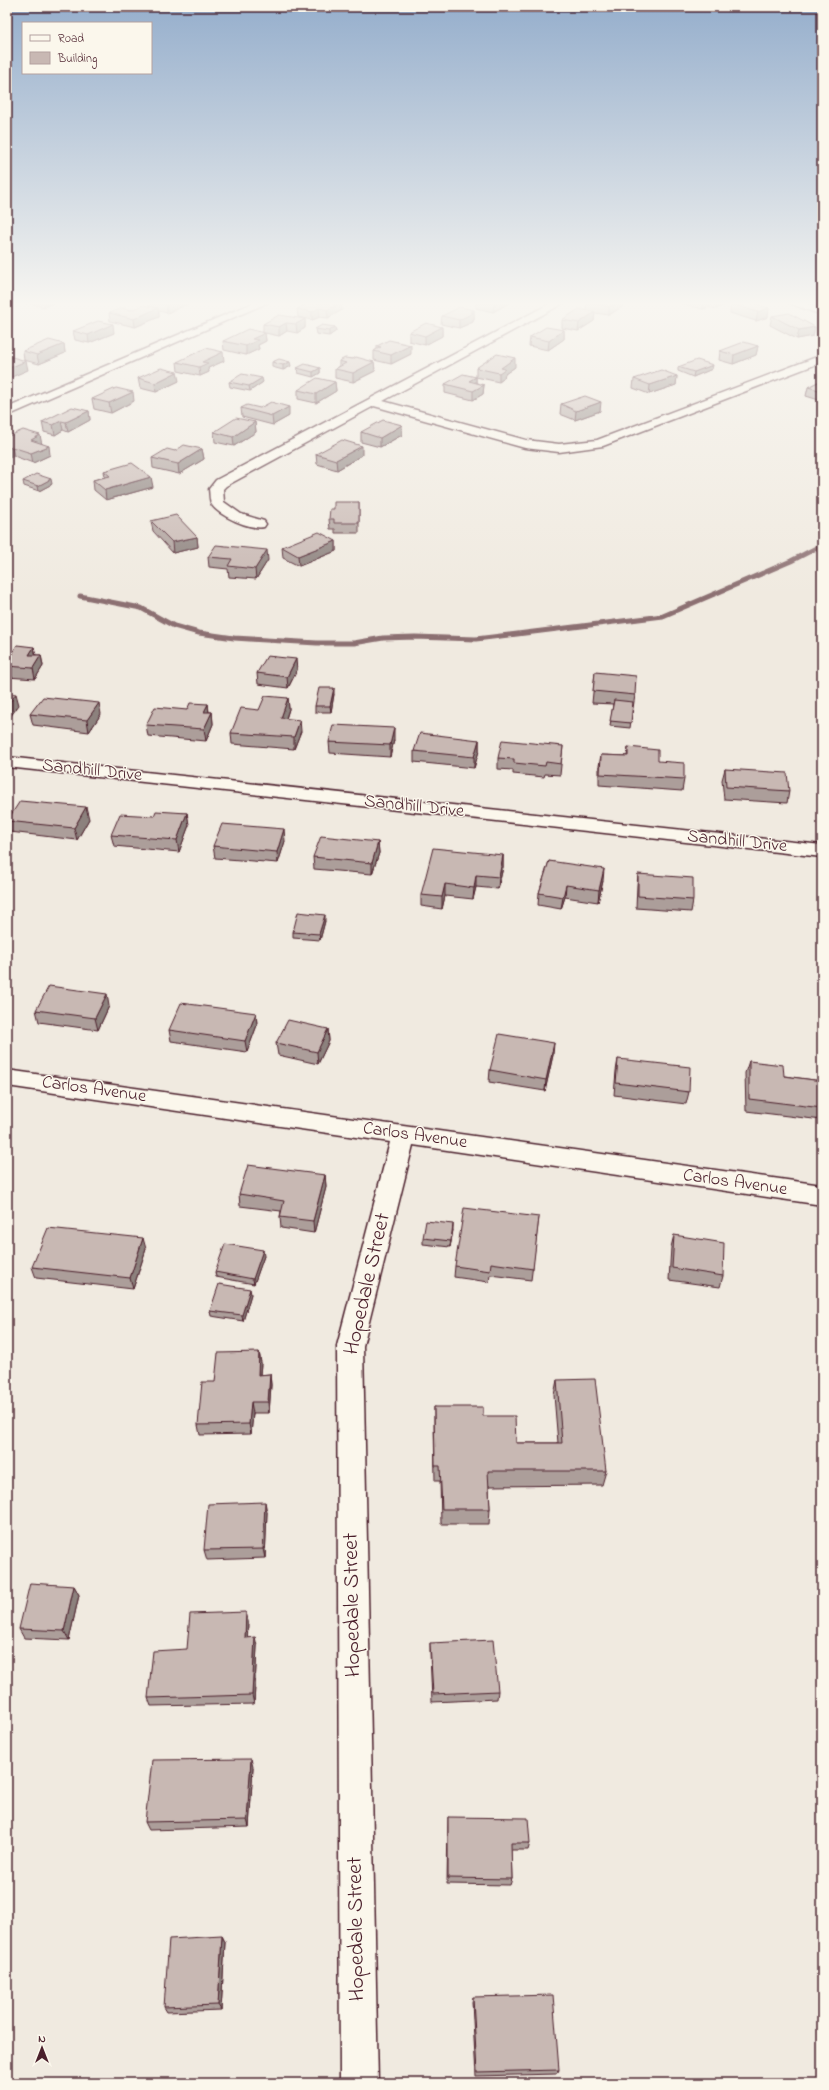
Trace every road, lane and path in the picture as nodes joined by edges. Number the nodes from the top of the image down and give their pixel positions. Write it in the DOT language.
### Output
graph roads {
  1 [pos="34,401"];
  2 [pos="375,401"];
  3 [pos="710,401"];
  4 [pos="372,402"];
  5 [pos="7,412"];
  6 [pos="259,524"];
  7 [pos="7,762"];
  8 [pos="822,851"];
  9 [pos="7,1078"];
  10 [pos="404,1135"];
  11 [pos="822,1195"];
  12 [pos="359,2083"];
  1 -- 5 [label="street"];
  2 -- 4 [label="street"];
  3 -- 4 [label="street"];
  4 -- 6 [label="street"];
  7 -- 8 [label="street, Sandhill Drive"];
  9 -- 10 [label="street, Carlos Avenue"];
  10 -- 11 [label="street, Carlos Avenue"];
  10 -- 12 [label="street, Hopedale Street"];
}
